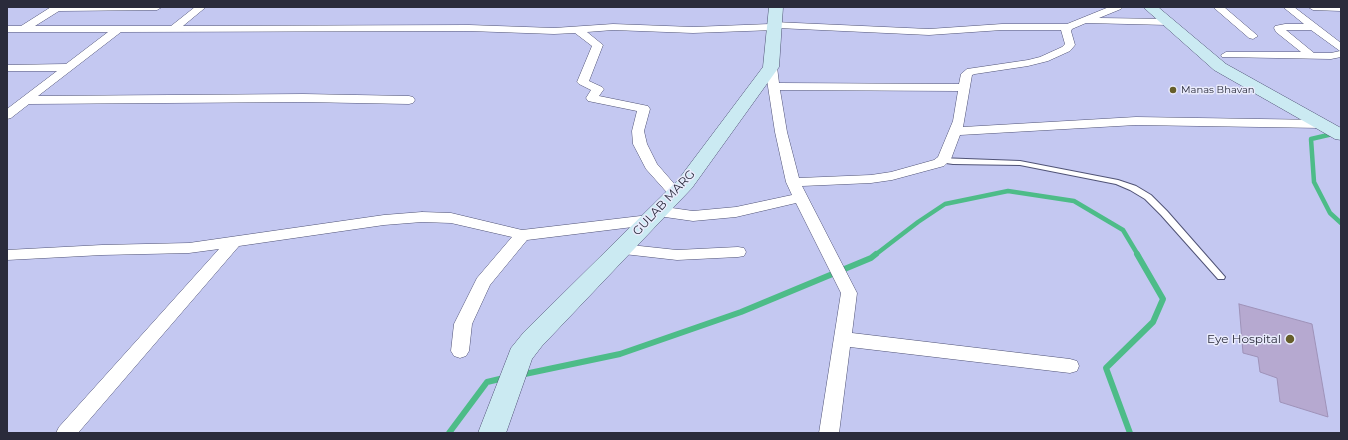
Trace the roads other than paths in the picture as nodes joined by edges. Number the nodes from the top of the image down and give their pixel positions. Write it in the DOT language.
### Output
graph roads {
  1 [pos="158,7"];
  2 [pos="201,7"];
  3 [pos="1118,7"];
  4 [pos="1150,7"];
  5 [pos="1218,7"];
  6 [pos="1288,7"];
  7 [pos="1313,7"];
  8 [pos="57,8"];
  9 [pos="1341,8"];
  10 [pos="1168,15"];
  11 [pos="775,20"];
  12 [pos="1086,21"];
  13 [pos="1068,27"];
  14 [pos="1314,27"];
  15 [pos="119,28"];
  16 [pos="174,28"];
  17 [pos="7,29"];
  18 [pos="23,29"];
  19 [pos="578,30"];
  20 [pos="1253,36"];
  21 [pos="1341,48"];
  22 [pos="1341,54"];
  23 [pos="1226,55"];
  24 [pos="1312,56"];
  25 [pos="69,67"];
  26 [pos="7,68"];
  27 [pos="773,77"];
  28 [pos="964,88"];
  29 [pos="26,100"];
  30 [pos="409,100"];
  31 [pos="7,115"];
  32 [pos="1335,126"];
  33 [pos="956,131"];
  34 [pos="942,160"];
  35 [pos="794,182"];
  36 [pos="676,194"];
  37 [pos="802,198"];
  38 [pos="654,215"];
  39 [pos="522,234"];
  40 [pos="234,242"];
  41 [pos="621,249"];
  42 [pos="738,252"];
  43 [pos="7,255"];
  44 [pos="1221,277"];
  45 [pos="842,339"];
  46 [pos="460,351"];
  47 [pos="1070,366"];
  48 [pos="66,433"];
  49 [pos="492,433"];
  50 [pos="829,433"];
  1 -- 8 [label="street"];
  2 -- 16 [label="street"];
  3 -- 12 [label="street"];
  4 -- 10 [label="street"];
  5 -- 20 [label="street"];
  6 -- 14 [label="street"];
  7 -- 9 [label="street"];
  8 -- 18 [label="street"];
  10 -- 12 [label="street"];
  10 -- 23 [label="street"];
  10 -- 32 [label="street"];
  11 -- 13 [label="street"];
  11 -- 19 [label="street"];
  11 -- 27 [label="street"];
  12 -- 13 [label="street"];
  13 -- 28 [label="street"];
  14 -- 21 [label="street"];
  14 -- 24 [label="street"];
  15 -- 16 [label="street"];
  15 -- 18 [label="street"];
  15 -- 25 [label="street"];
  16 -- 19 [label="street"];
  17 -- 18 [label="street"];
  19 -- 36 [label="street"];
  22 -- 24 [label="street"];
  23 -- 24 [label="street"];
  23 -- 32 [label="street"];
  25 -- 26 [label="street"];
  25 -- 29 [label="street"];
  27 -- 28 [label="street"];
  27 -- 35 [label="street"];
  27 -- 36 [label="street, GULAB MARG"];
  28 -- 33 [label="street"];
  29 -- 30 [label="street"];
  29 -- 31 [label="street"];
  32 -- 33 [label="street"];
  33 -- 34 [label="street"];
  34 -- 35 [label="street"];
  34 -- 44 [label="lane"];
  35 -- 37 [label="street"];
  36 -- 38 [label="street, GULAB MARG"];
  37 -- 38 [label="street"];
  37 -- 45 [label="street"];
  38 -- 39 [label="street"];
  38 -- 41 [label="street, GULAB MARG"];
  39 -- 40 [label="street"];
  39 -- 46 [label="street"];
  40 -- 43 [label="street"];
  40 -- 48 [label="street"];
  41 -- 42 [label="street"];
  41 -- 49 [label="street, GULAB MARG"];
  45 -- 47 [label="street"];
  45 -- 50 [label="street"];
}
